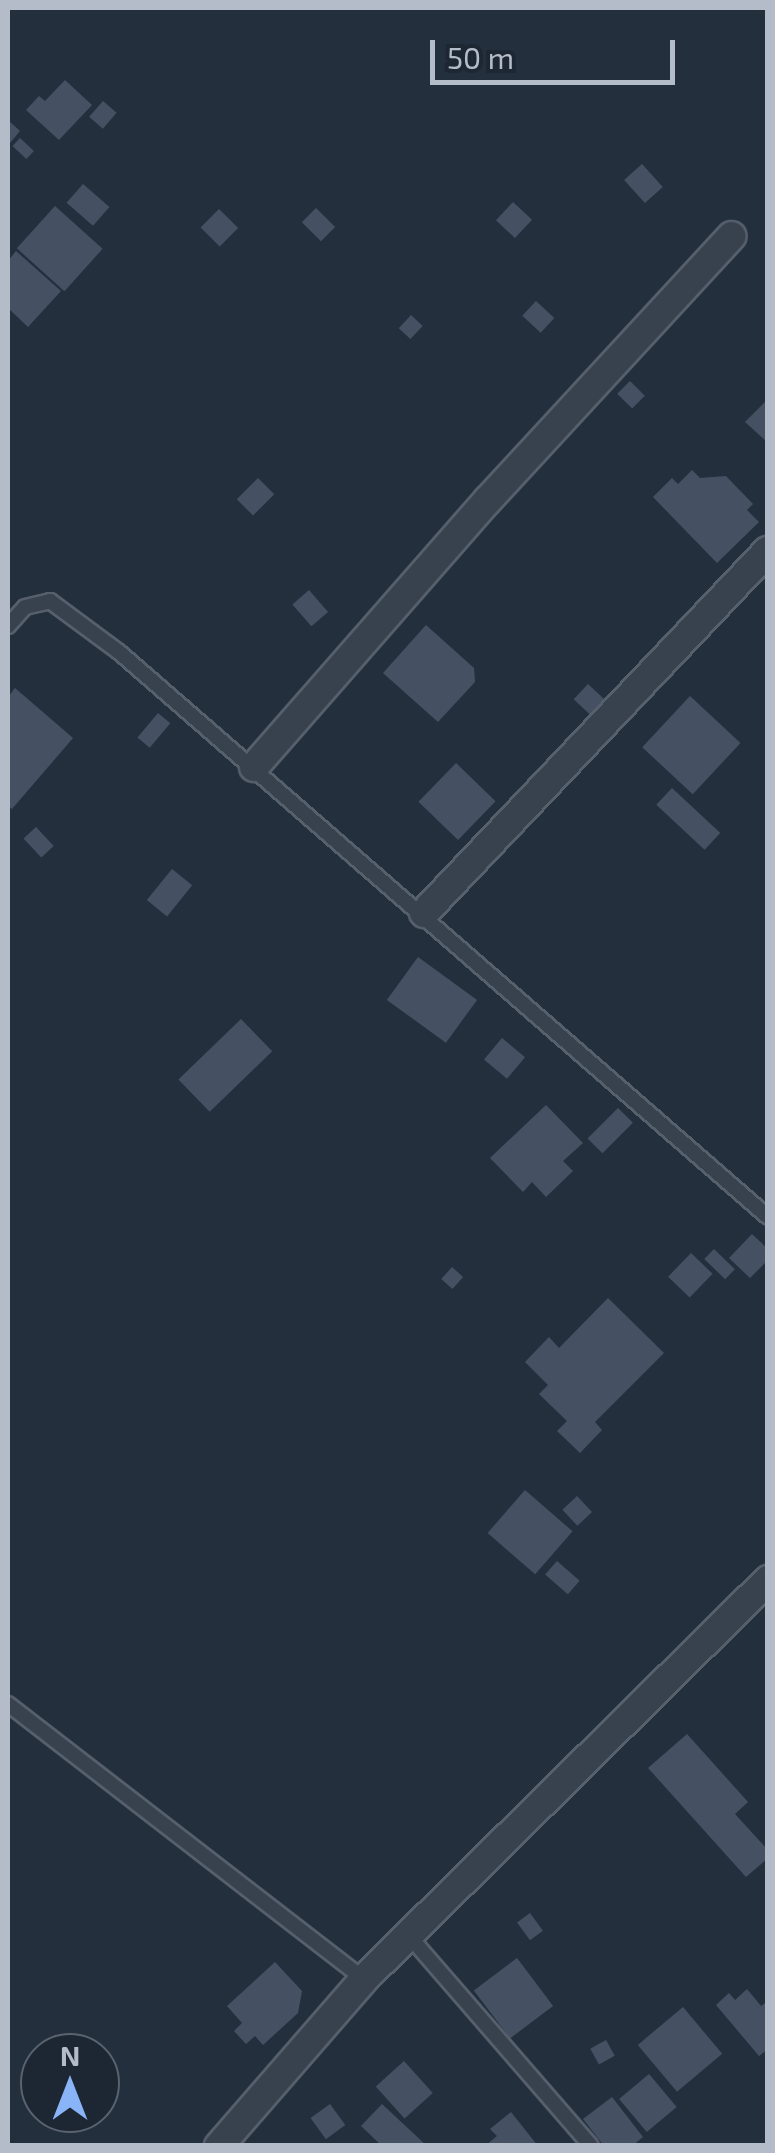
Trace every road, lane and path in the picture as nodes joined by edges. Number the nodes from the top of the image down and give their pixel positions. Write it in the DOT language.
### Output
graph roads {
  1 [pos="732,236"];
  2 [pos="768,551"];
  3 [pos="8,626"];
  4 [pos="254,766"];
  5 [pos="424,913"];
  6 [pos="768,1216"];
  7 [pos="765,1588"];
  8 [pos="8,1704"];
  9 [pos="410,1937"];
  10 [pos="364,1978"];
  11 [pos="219,2146"];
  12 [pos="591,2146"];
  1 -- 4 [label="street"];
  2 -- 5 [label="street"];
  3 -- 4 [label="lane"];
  4 -- 5 [label="lane"];
  5 -- 6 [label="lane"];
  7 -- 9 [label="street"];
  8 -- 10 [label="lane"];
  9 -- 10 [label="street"];
  9 -- 12 [label="lane"];
  10 -- 11 [label="street"];
}
